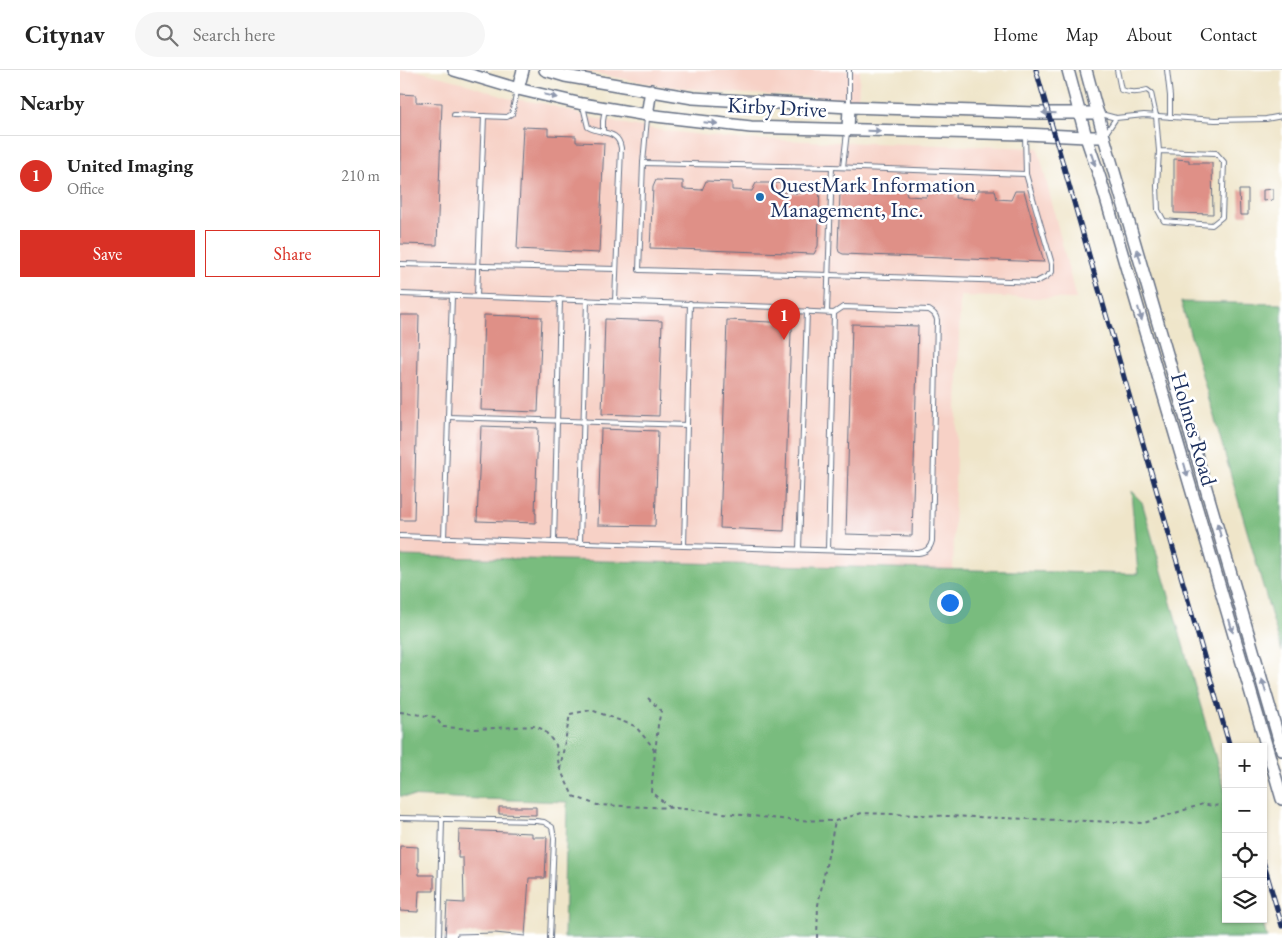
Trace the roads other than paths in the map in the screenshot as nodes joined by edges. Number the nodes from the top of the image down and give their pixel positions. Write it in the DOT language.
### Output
graph roads {
  1 [pos="454,70"];
  2 [pos="522,70"];
  3 [pos="545,70"];
  4 [pos="850,70"];
  5 [pos="1068,70"];
  6 [pos="1086,70"];
  7 [pos="1117,70"];
  8 [pos="1167,70"];
  9 [pos="518,89"];
  10 [pos="651,90"];
  11 [pos="582,104"];
  12 [pos="849,107"];
  13 [pos="605,108"];
  14 [pos="1078,112"];
  15 [pos="1098,113"];
  16 [pos="454,115"];
  17 [pos="484,116"];
  18 [pos="647,116"];
  19 [pos="1156,116"];
  20 [pos="1282,116"];
  21 [pos="1170,117"];
  22 [pos="1116,118"];
  23 [pos="848,130"];
  24 [pos="603,132"];
  25 [pos="1025,134"];
  26 [pos="1086,137"];
  27 [pos="1104,137"];
  28 [pos="1159,151"];
  29 [pos="643,163"];
  30 [pos="832,167"];
  31 [pos="843,168"];
  32 [pos="1026,174"];
  33 [pos="400,264"];
  34 [pos="478,266"];
  35 [pos="616,269"];
  36 [pos="829,275"];
  37 [pos="400,294"];
  38 [pos="452,296"];
  39 [pos="477,296"];
  40 [pos="560,299"];
  41 [pos="587,300"];
  42 [pos="615,301"];
  43 [pos="690,304"];
  44 [pos="807,311"];
  45 [pos="827,312"];
  46 [pos="834,313"];
  47 [pos="448,417"];
  48 [pos="556,420"];
  49 [pos="584,422"];
  50 [pos="687,425"];
  51 [pos="400,536"];
  52 [pos="444,538"];
  53 [pos="554,542"];
  54 [pos="580,542"];
  55 [pos="684,546"];
  56 [pos="799,549"];
  57 [pos="828,550"];
  58 [pos="1282,750"];
  59 [pos="1282,799"];
  60 [pos="400,818"];
  61 [pos="442,819"];
  62 [pos="439,938"];
  63 [pos="550,938"];
  1 -- 9 [label="main road, Kirby Drive"];
  2 -- 9 [label="main road"];
  3 -- 10 [label="main road, Kirby Drive"];
  4 -- 12 [label="lane"];
  5 -- 14 [label="main road, Holmes Road"];
  6 -- 15 [label="main road, Holmes Road"];
  7 -- 19 [label="lane"];
  8 -- 21 [label="lane"];
  9 -- 11 [label="main road, Kirby Drive, one-way"];
  9 -- 17 [label="lane"];
  10 -- 12 [label="main road, Kirby Drive"];
  10 -- 18 [label="main road"];
  11 -- 13 [label="main road, Kirby Drive"];
  11 -- 24 [label="lane"];
  14 -- 12 [label="main road, Kirby Drive, one-way"];
  12 -- 23 [label="main road"];
  13 -- 18 [label="main road, Kirby Drive"];
  13 -- 24 [label="lane"];
  14 -- 15 [label="main road, Kirby Drive"];
  14 -- 26 [label="main road, Holmes Road"];
  15 -- 22 [label="lane"];
  15 -- 27 [label="main road, Holmes Road"];
  16 -- 17 [label="lane"];
  17 -- 34 [label="lane"];
  18 -- 23 [label="main road, Kirby Drive, one-way"];
  18 -- 29 [label="lane"];
  19 -- 21 [label="lane"];
  19 -- 22 [label="lane"];
  19 -- 28 [label="lane"];
  20 -- 21 [label="lane"];
  22 -- 27 [label="lane"];
  23 -- 25 [label="main road, Kirby Drive, one-way"];
  23 -- 31 [label="lane"];
  24 -- 35 [label="lane"];
  25 -- 26 [label="main road, Kirby Drive"];
  25 -- 32 [label="lane"];
  26 -- 27 [label="main road, Kirby Drive"];
  26 -- 59 [label="main road, Holmes Road, one-way"];
  58 -- 27 [label="main road, Holmes Road, one-way"];
  28 -- 28 [label="lane"];
  29 -- 30 [label="lane"];
  29 -- 36 [label="lane"];
  30 -- 31 [label="lane"];
  30 -- 36 [label="lane"];
  31 -- 32 [label="lane"];
  32 -- 36 [label="lane"];
  33 -- 34 [label="lane"];
  34 -- 35 [label="lane"];
  34 -- 39 [label="lane"];
  35 -- 42 [label="lane"];
  36 -- 45 [label="lane"];
  37 -- 38 [label="lane"];
  38 -- 39 [label="lane"];
  38 -- 47 [label="lane"];
  39 -- 40 [label="lane"];
  40 -- 41 [label="lane"];
  40 -- 48 [label="lane"];
  41 -- 42 [label="lane"];
  41 -- 49 [label="lane"];
  42 -- 43 [label="lane"];
  43 -- 44 [label="lane"];
  43 -- 50 [label="lane"];
  44 -- 45 [label="lane"];
  44 -- 56 [label="lane"];
  45 -- 46 [label="lane"];
  46 -- 57 [label="lane"];
  46 -- 57 [label="lane"];
  47 -- 48 [label="lane"];
  47 -- 52 [label="lane"];
  48 -- 49 [label="lane"];
  48 -- 53 [label="lane"];
  49 -- 50 [label="lane"];
  49 -- 54 [label="lane"];
  50 -- 55 [label="lane"];
  51 -- 52 [label="lane"];
  52 -- 53 [label="lane"];
  53 -- 54 [label="lane"];
  54 -- 55 [label="lane"];
  55 -- 56 [label="lane"];
  56 -- 57 [label="lane"];
  60 -- 61 [label="lane"];
  61 -- 62 [label="lane"];
  61 -- 63 [label="lane"];
}
